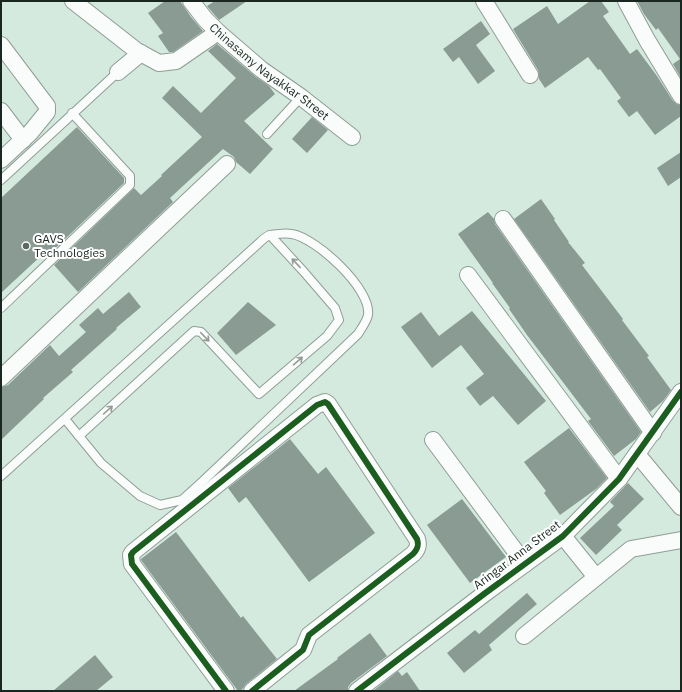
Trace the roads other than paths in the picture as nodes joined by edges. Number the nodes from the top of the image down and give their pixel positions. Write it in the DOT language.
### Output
graph roads {
  1 [pos="73,1"];
  2 [pos="191,1"];
  3 [pos="484,1"];
  4 [pos="626,1"];
  5 [pos="218,32"];
  6 [pos="1,45"];
  7 [pos="140,53"];
  8 [pos="118,72"];
  9 [pos="530,75"];
  10 [pos="681,96"];
  11 [pos="302,97"];
  12 [pos="1,112"];
  13 [pos="72,113"];
  14 [pos="267,134"];
  15 [pos="352,137"];
  16 [pos="23,140"];
  17 [pos="1,160"];
  18 [pos="228,164"];
  19 [pos="1,180"];
  20 [pos="503,219"];
  21 [pos="270,235"];
  22 [pos="468,275"];
  23 [pos="1,308"];
  24 [pos="1,378"];
  25 [pos="681,392"];
  26 [pos="65,419"];
  27 [pos="653,433"];
  28 [pos="79,436"];
  29 [pos="433,440"];
  30 [pos="637,454"];
  31 [pos="1,476"];
  32 [pos="619,479"];
  33 [pos="681,506"];
  34 [pos="563,536"];
  35 [pos="681,540"];
  36 [pos="525,564"];
  37 [pos="596,578"];
  38 [pos="524,636"];
  39 [pos="226,691"];
  40 [pos="252,691"];
  41 [pos="357,691"];
  1 -- 7 [label="street"];
  2 -- 5 [label="street, Chinasamy Nayakkar Street"];
  3 -- 9 [label="street"];
  4 -- 10 [label="street"];
  5 -- 7 [label="street"];
  5 -- 11 [label="street, Chinasamy Nayakkar Street"];
  6 -- 16 [label="street"];
  7 -- 8 [label="street"];
  8 -- 13 [label="lane"];
  11 -- 14 [label="lane"];
  11 -- 15 [label="street, Chinasamy Nayakkar Street"];
  12 -- 16 [label="street"];
  13 -- 19 [label="lane"];
  13 -- 23 [label="lane"];
  16 -- 17 [label="street"];
  18 -- 24 [label="street"];
  20 -- 27 [label="street"];
  21 -- 26 [label="lane"];
  28 -- 21 [label="lane, one-way"];
  21 -- 28 [label="lane"];
  22 -- 32 [label="street"];
  25 -- 27 [label="street, Aringar Anna Street"];
  26 -- 28 [label="lane"];
  26 -- 31 [label="lane"];
  27 -- 30 [label="street, Aringar Anna Street"];
  29 -- 36 [label="street"];
  30 -- 32 [label="street, Aringar Anna Street"];
  30 -- 33 [label="street"];
  32 -- 34 [label="street, Aringar Anna Street"];
  34 -- 36 [label="street, Aringar Anna Street"];
  34 -- 37 [label="street"];
  35 -- 37 [label="street"];
  36 -- 41 [label="street, Aringar Anna Street"];
  37 -- 38 [label="street"];
  39 -- 40 [label="street"];
}
